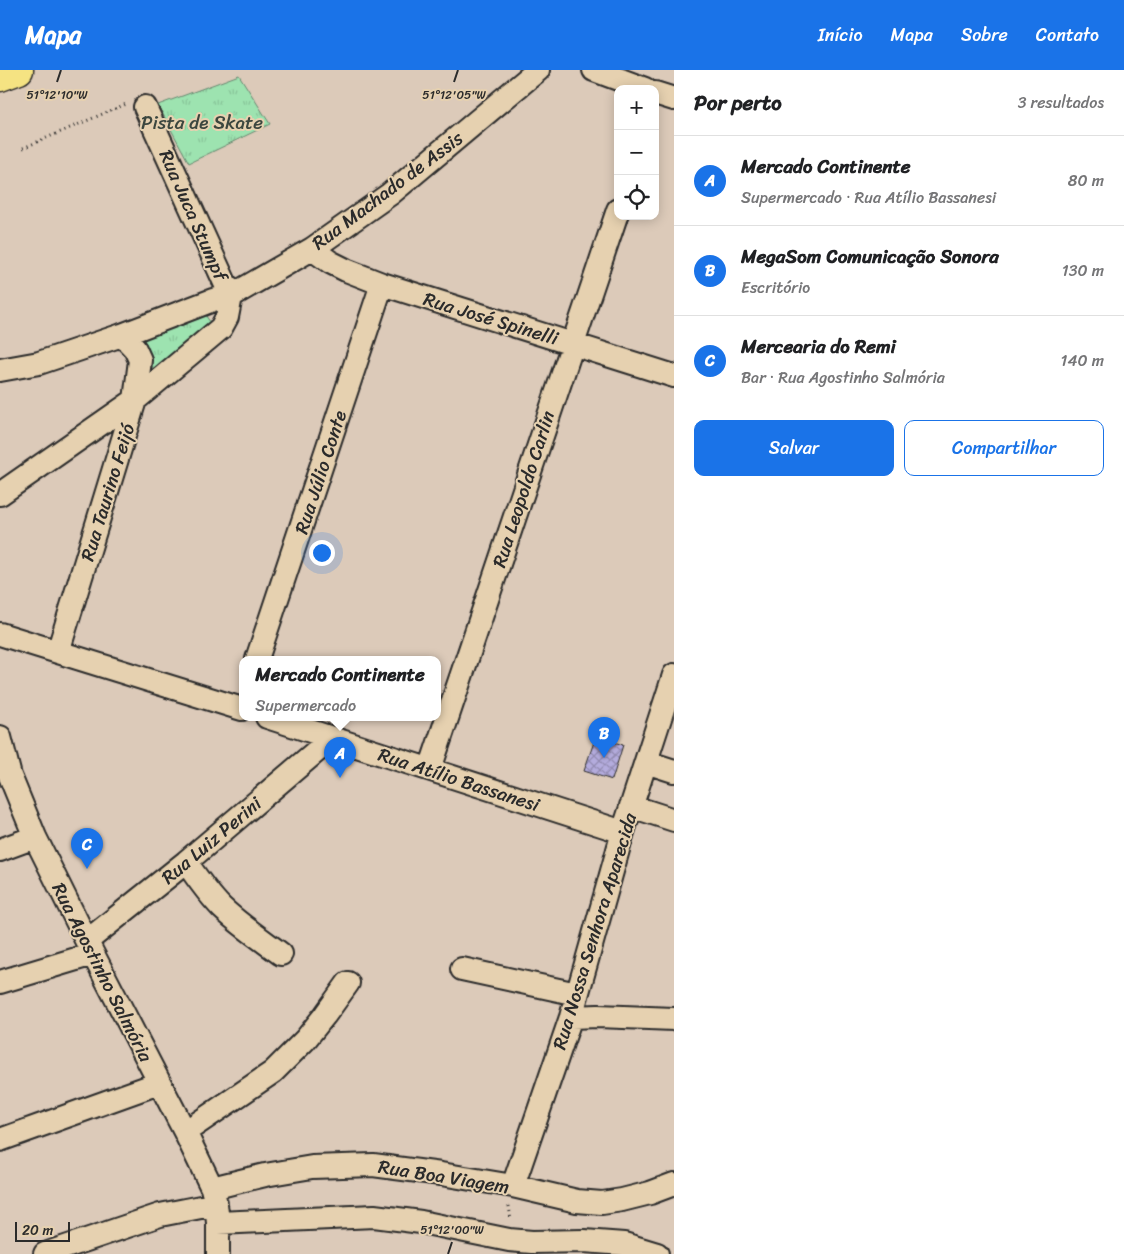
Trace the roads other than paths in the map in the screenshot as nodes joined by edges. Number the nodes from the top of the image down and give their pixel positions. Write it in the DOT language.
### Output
graph roads {
  1 [pos="19,70"];
  2 [pos="538,70"];
  3 [pos="594,70"];
  4 [pos="0,77"];
  5 [pos="632,85"];
  6 [pos="145,106"];
  7 [pos="615,220"];
  8 [pos="312,248"];
  9 [pos="382,284"];
  10 [pos="231,296"];
  11 [pos="122,335"];
  12 [pos="572,343"];
  13 [pos="0,370"];
  14 [pos="674,376"];
  15 [pos="136,400"];
  16 [pos="0,494"];
  17 [pos="0,634"];
  18 [pos="58,652"];
  19 [pos="258,656"];
  20 [pos="674,676"];
  21 [pos="239,706"];
  22 [pos="279,721"];
  23 [pos="0,737"];
  24 [pos="332,738"];
  25 [pos="646,762"];
  26 [pos="430,769"];
  27 [pos="674,771"];
  28 [pos="5,778"];
  29 [pos="631,806"];
  30 [pos="674,820"];
  31 [pos="623,832"];
  32 [pos="35,837"];
  33 [pos="0,850"];
  34 [pos="186,862"];
  35 [pos="90,948"];
  36 [pos="281,954"];
  37 [pos="462,969"];
  38 [pos="0,982"];
  39 [pos="348,983"];
  40 [pos="577,994"];
  41 [pos="571,1017"];
  42 [pos="674,1019"];
  43 [pos="159,1083"];
  44 [pos="185,1132"];
  45 [pos="0,1140"];
  46 [pos="674,1184"];
  47 [pos="512,1186"];
  48 [pos="215,1205"];
  49 [pos="45,1254"];
  50 [pos="218,1254"];
  51 [pos="657,1254"];
  1 -- 4 [label="highway"];
  2 -- 8 [label="street, Rua Machado de Assis"];
  3 -- 5 [label="street"];
  6 -- 10 [label="street, Rua Juca Stumpf"];
  7 -- 12 [label="street, Rua Leopoldo Carlin"];
  8 -- 9 [label="street, Rua José Spinelli"];
  8 -- 10 [label="street, Rua Machado de Assis"];
  9 -- 12 [label="street, Rua José Spinelli"];
  9 -- 19 [label="street, Rua Júlio Conte"];
  10 -- 11 [label="street, Rua Machado de Assis"];
  10 -- 15 [label="street"];
  11 -- 13 [label="street, Rua Machado de Assis"];
  11 -- 15 [label="street, Rua Taurino Feijó"];
  12 -- 14 [label="street, Rua José Spinelli"];
  12 -- 26 [label="street, Rua Leopoldo Carlin"];
  15 -- 16 [label="street"];
  15 -- 18 [label="street, Rua Taurino Feijó"];
  17 -- 18 [label="street"];
  18 -- 21 [label="street"];
  20 -- 25 [label="street, Rua Nossa Senhora Aparecida"];
  22 -- 24 [label="street, Rua Atílio Bassanesi"];
  23 -- 28 [label="street, Rua Agostinho Salmória"];
  24 -- 26 [label="street, Rua Atílio Bassanesi"];
  24 -- 34 [label="street, Rua Luiz Perini"];
  25 -- 27 [label="street"];
  25 -- 29 [label="street, Rua Nossa Senhora Aparecida"];
  26 -- 31 [label="street, Rua Atílio Bassanesi"];
  28 -- 32 [label="street, Rua Agostinho Salmória"];
  29 -- 30 [label="street"];
  29 -- 31 [label="street, Rua Nossa Senhora Aparecida"];
  31 -- 40 [label="street, Rua Nossa Senhora Aparecida"];
  32 -- 33 [label="street"];
  32 -- 35 [label="street, Rua Agostinho Salmória"];
  34 -- 35 [label="street, Rua Luiz Perini"];
  34 -- 36 [label="street"];
  35 -- 38 [label="street"];
  35 -- 43 [label="street, Rua Agostinho Salmória"];
  37 -- 40 [label="street"];
  39 -- 44 [label="street"];
  40 -- 41 [label="street, Rua Nossa Senhora Aparecida"];
  41 -- 42 [label="street"];
  41 -- 47 [label="street, Rua Nossa Senhora Aparecida"];
  43 -- 44 [label="street, Rua Agostinho Salmória"];
  43 -- 45 [label="street"];
  44 -- 48 [label="street, Rua Agostinho Salmória"];
  46 -- 47 [label="street, Rua Boa Viagem"];
  47 -- 48 [label="street, Rua Boa Viagem"];
  48 -- 49 [label="street"];
  48 -- 50 [label="street"];
  48 -- 51 [label="street"];
}
